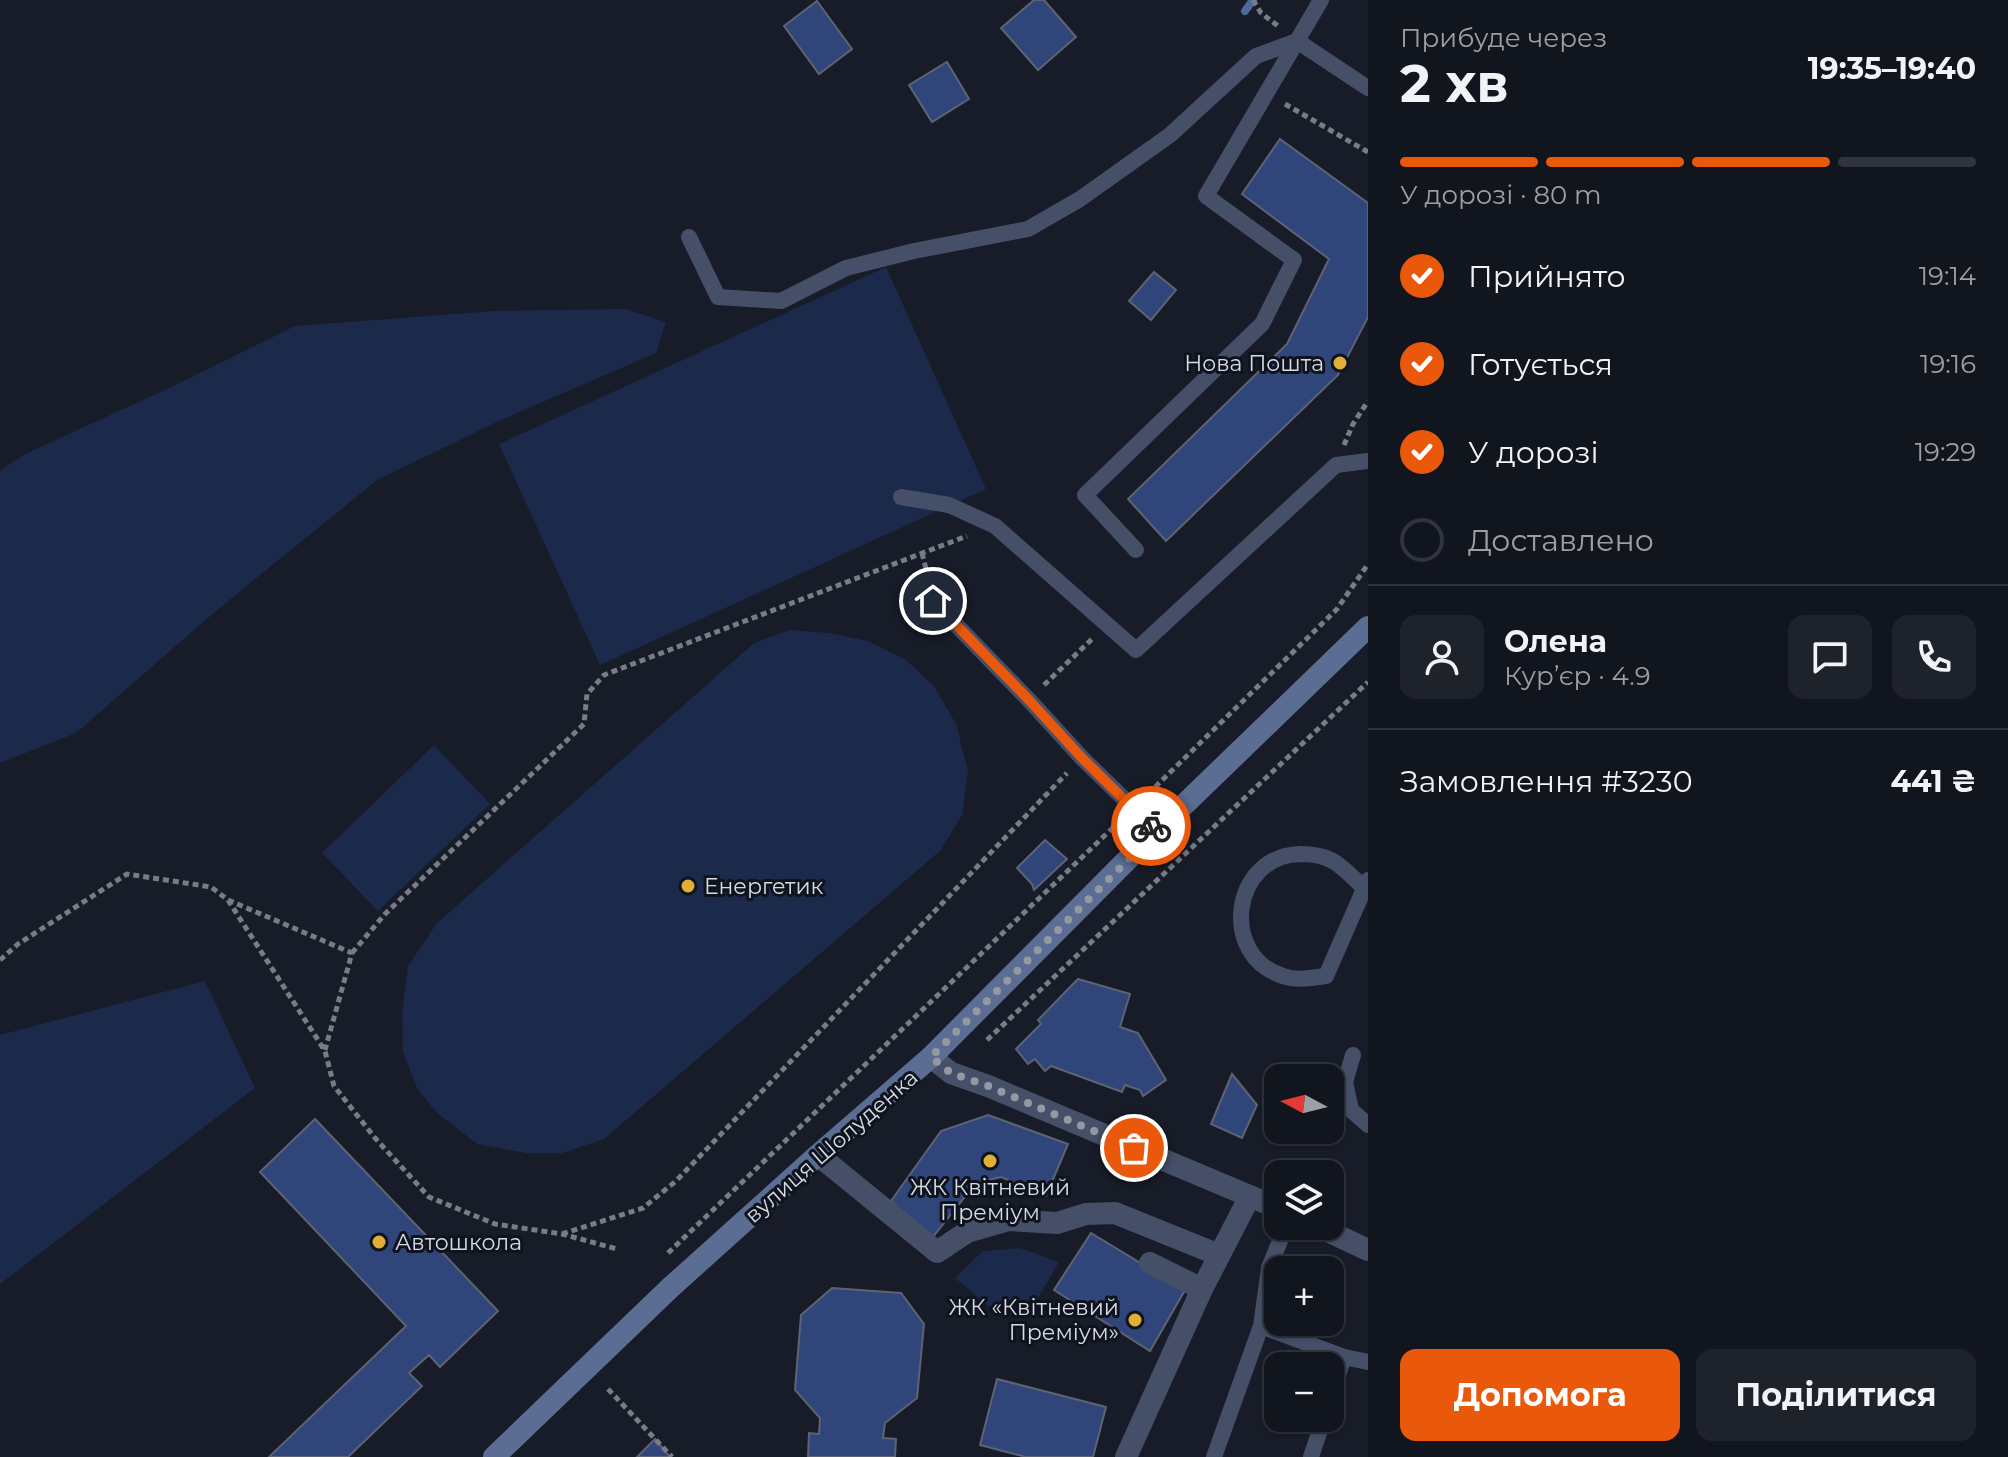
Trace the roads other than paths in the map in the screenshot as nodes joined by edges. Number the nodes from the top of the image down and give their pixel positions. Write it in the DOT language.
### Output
graph roads {
  1 [pos="1321,0"];
  2 [pos="1297,41"];
  3 [pos="1368,88"];
  4 [pos="689,237"];
  5 [pos="1368,461"];
  6 [pos="901,497"];
  7 [pos="1136,550"];
  8 [pos="933,601"];
  9 [pos="1368,627"];
  10 [pos="1157,831"];
  11 [pos="1366,884"];
  12 [pos="1353,1055"];
  13 [pos="931,1057"];
  14 [pos="1368,1125"];
  15 [pos="818,1155"];
  16 [pos="1250,1196"];
  17 [pos="1264,1202"];
  18 [pos="1344,1239"];
  19 [pos="1280,1240"];
  20 [pos="1368,1250"];
  21 [pos="1219,1255"];
  22 [pos="1150,1263"];
  23 [pos="1202,1289"];
  24 [pos="1261,1326"];
  25 [pos="1331,1352"];
  26 [pos="1344,1357"];
  27 [pos="1368,1362"];
  28 [pos="1319,1432"];
  29 [pos="494,1457"];
  30 [pos="1126,1457"];
  31 [pos="1214,1457"];
  32 [pos="1311,1457"];
  1 -- 2 [label="lane"];
  2 -- 3 [label="lane"];
  2 -- 4 [label="lane"];
  2 -- 7 [label="lane"];
  5 -- 6 [label="lane"];
  8 -- 10 [label="lane"];
  9 -- 10 [label="main road, вулиця Шолуденка"];
  10 -- 13 [label="main road, вулиця Шолуденка"];
  11 -- 11 [label="lane"];
  12 -- 14 [label="lane"];
  13 -- 15 [label="main road, вулиця Шолуденка"];
  13 -- 16 [label="street"];
  15 -- 21 [label="street"];
  15 -- 29 [label="main road, вулиця Шолуденка"];
  16 -- 17 [label="street"];
  16 -- 21 [label="street"];
  18 -- 20 [label="street"];
  19 -- 24 [label="lane"];
  21 -- 23 [label="street"];
  22 -- 23 [label="street"];
  23 -- 30 [label="street"];
  24 -- 25 [label="lane"];
  24 -- 31 [label="lane"];
  26 -- 27 [label="lane"];
  28 -- 32 [label="lane"];
}
